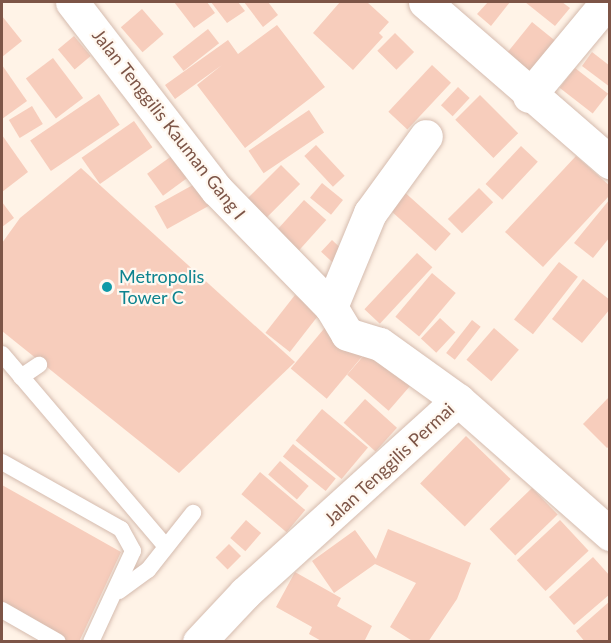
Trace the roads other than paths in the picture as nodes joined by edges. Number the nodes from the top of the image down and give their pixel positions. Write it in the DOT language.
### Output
graph roads {
  1 [pos="72,2"];
  2 [pos="425,2"];
  3 [pos="608,2"];
  4 [pos="529,96"];
  5 [pos="426,136"];
  6 [pos="609,162"];
  7 [pos="331,308"];
  8 [pos="2,354"];
  9 [pos="39,365"];
  10 [pos="21,377"];
  11 [pos="458,400"];
  12 [pos="2,462"];
  13 [pos="193,513"];
  14 [pos="609,534"];
  15 [pos="166,548"];
  16 [pos="118,591"];
  17 [pos="2,610"];
  18 [pos="58,642"];
  19 [pos="91,642"];
  20 [pos="199,642"];
  1 -- 7 [label="street, Jalan Tenggilis Kauman Gang I"];
  2 -- 4 [label="street"];
  3 -- 4 [label="street"];
  4 -- 6 [label="street"];
  5 -- 7 [label="street"];
  7 -- 11 [label="street, Jalan Tenggilis Kauman Gang I"];
  8 -- 10 [label="lane"];
  9 -- 10 [label="lane"];
  10 -- 15 [label="lane"];
  11 -- 14 [label="street, Jalan Tenggilis Permai"];
  11 -- 20 [label="street, Jalan Tenggilis Permai"];
  12 -- 16 [label="lane"];
  13 -- 15 [label="lane"];
  15 -- 16 [label="lane"];
  16 -- 19 [label="lane"];
  17 -- 18 [label="lane"];
}
